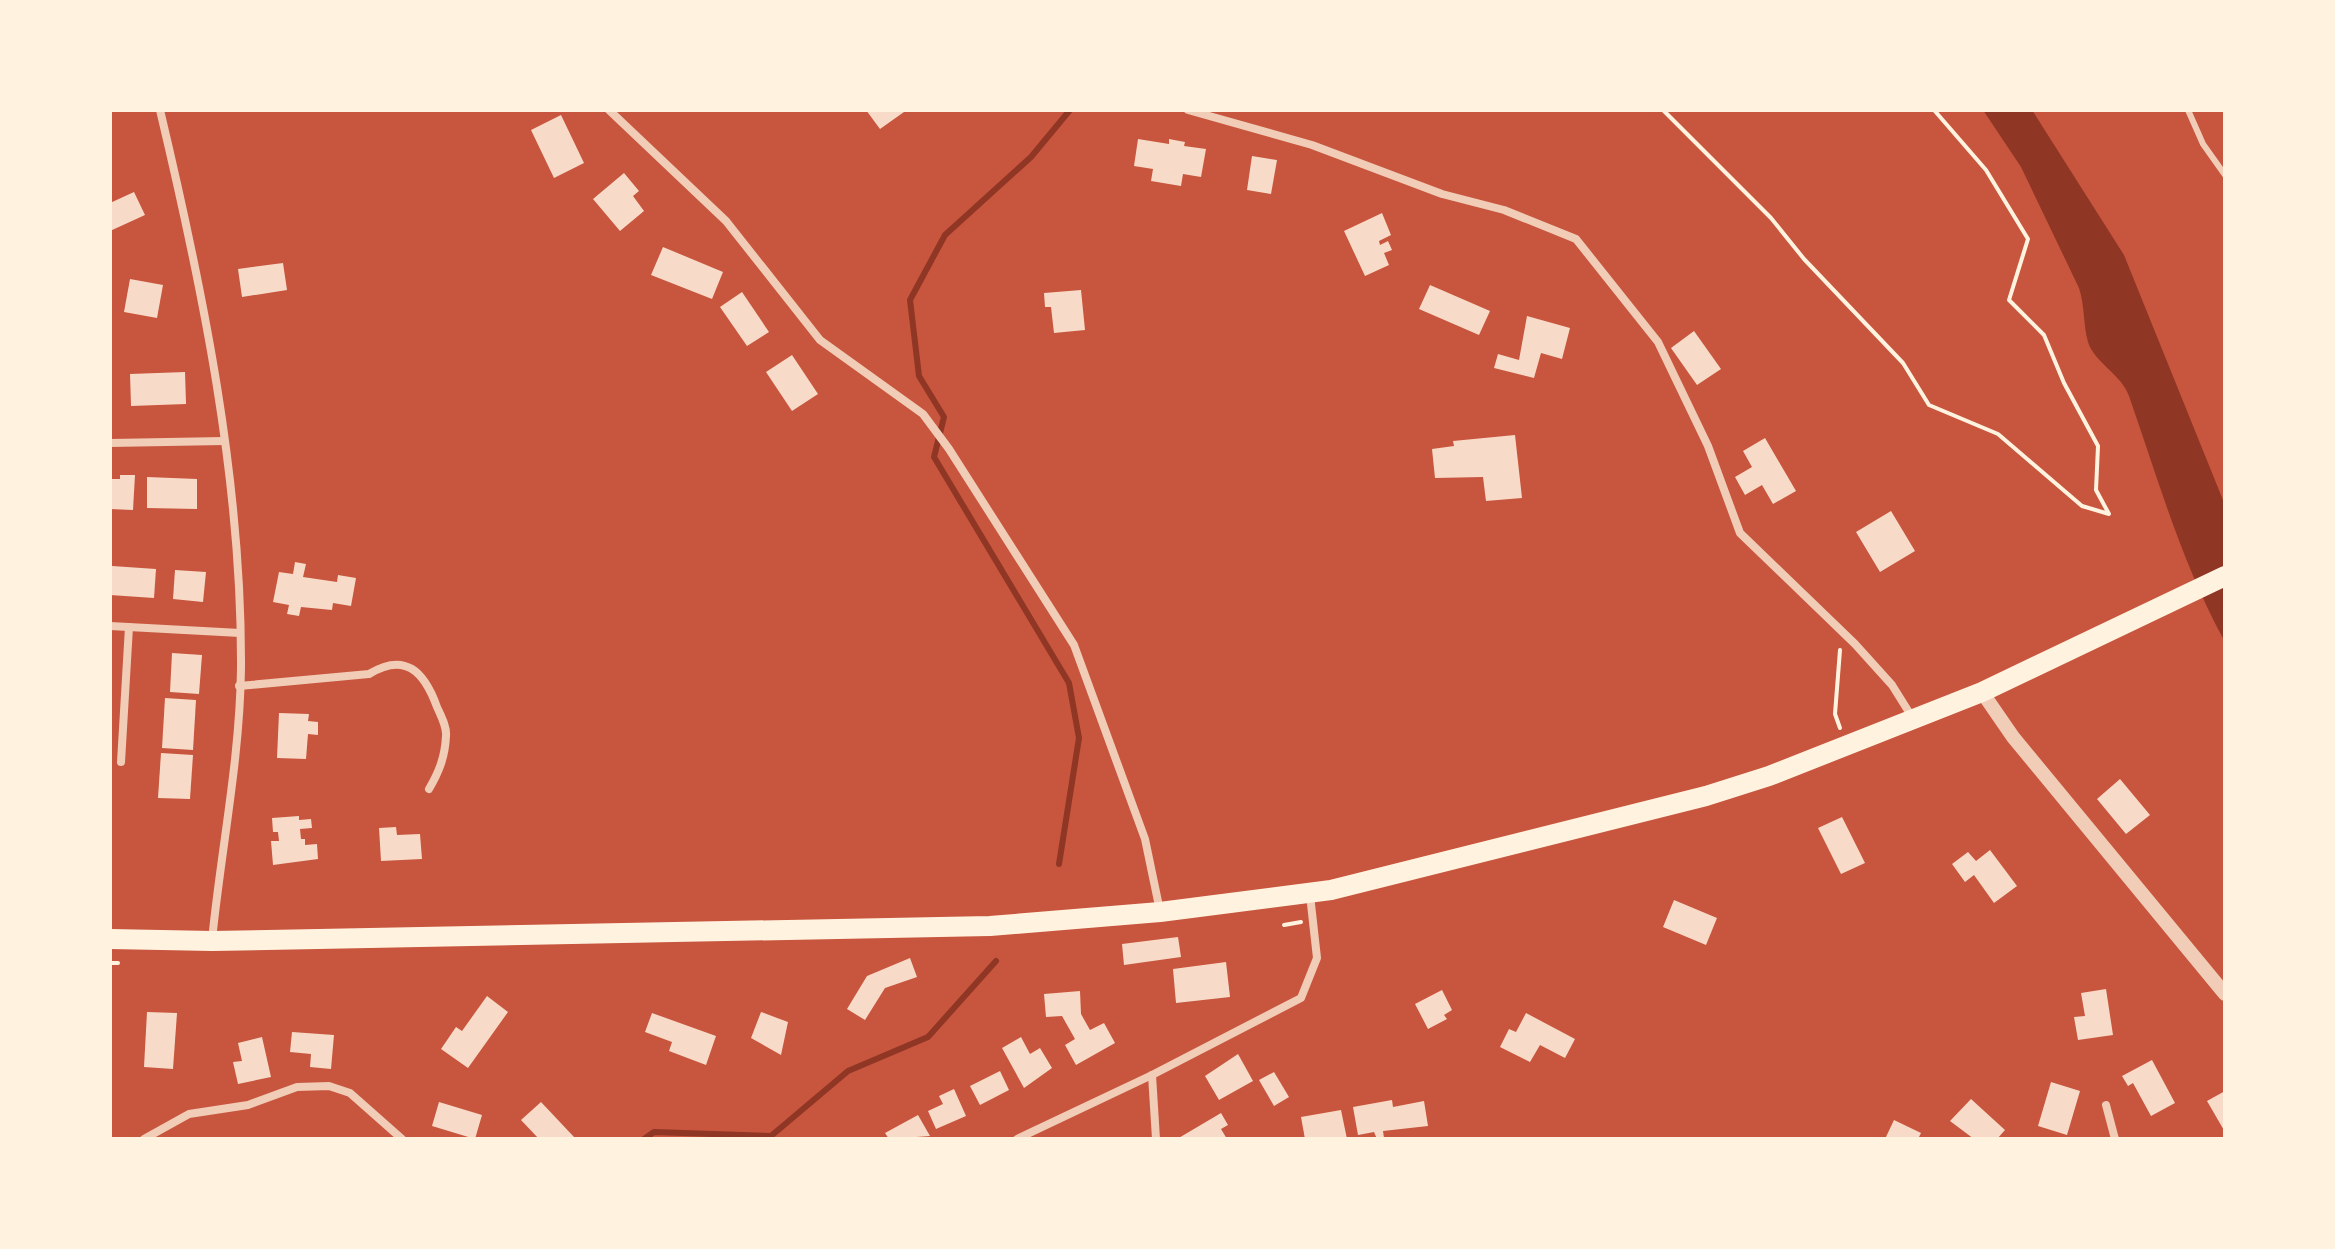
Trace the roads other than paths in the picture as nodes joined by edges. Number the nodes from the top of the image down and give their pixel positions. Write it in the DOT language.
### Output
graph roads {
  1 [pos="160,110"];
  2 [pos="609,110"];
  3 [pos="1188,110"];
  4 [pos="2188,110"];
  5 [pos="2225,175"];
  6 [pos="224,441"];
  7 [pos="110,443"];
  8 [pos="2225,576"];
  9 [pos="110,626"];
  10 [pos="129,627"];
  11 [pos="240,633"];
  12 [pos="239,686"];
  13 [pos="1982,692"];
  14 [pos="1912,717"];
  15 [pos="121,762"];
  16 [pos="429,789"];
  17 [pos="1310,892"];
  18 [pos="1160,912"];
  19 [pos="110,939"];
  20 [pos="212,941"];
  21 [pos="2225,994"];
  22 [pos="1152,1075"];
  23 [pos="2106,1105"];
  24 [pos="144,1139"];
  25 [pos="402,1139"];
  26 [pos="1017,1139"];
  27 [pos="1156,1139"];
  28 [pos="2115,1139"];
  1 -- 6 [label="street"];
  2 -- 18 [label="street"];
  3 -- 14 [label="street"];
  4 -- 5 [label="lane"];
  6 -- 7 [label="street"];
  6 -- 11 [label="street"];
  8 -- 13 [label="highway"];
  9 -- 10 [label="street"];
  10 -- 11 [label="street"];
  10 -- 15 [label="street"];
  11 -- 12 [label="street"];
  12 -- 16 [label="street"];
  12 -- 20 [label="street"];
  13 -- 14 [label="highway"];
  13 -- 21 [label="street"];
  14 -- 17 [label="highway"];
  17 -- 18 [label="highway"];
  17 -- 22 [label="street"];
  18 -- 20 [label="highway"];
  19 -- 20 [label="highway"];
  22 -- 26 [label="street"];
  22 -- 27 [label="street"];
  23 -- 28 [label="street"];
  24 -- 25 [label="street"];
}
